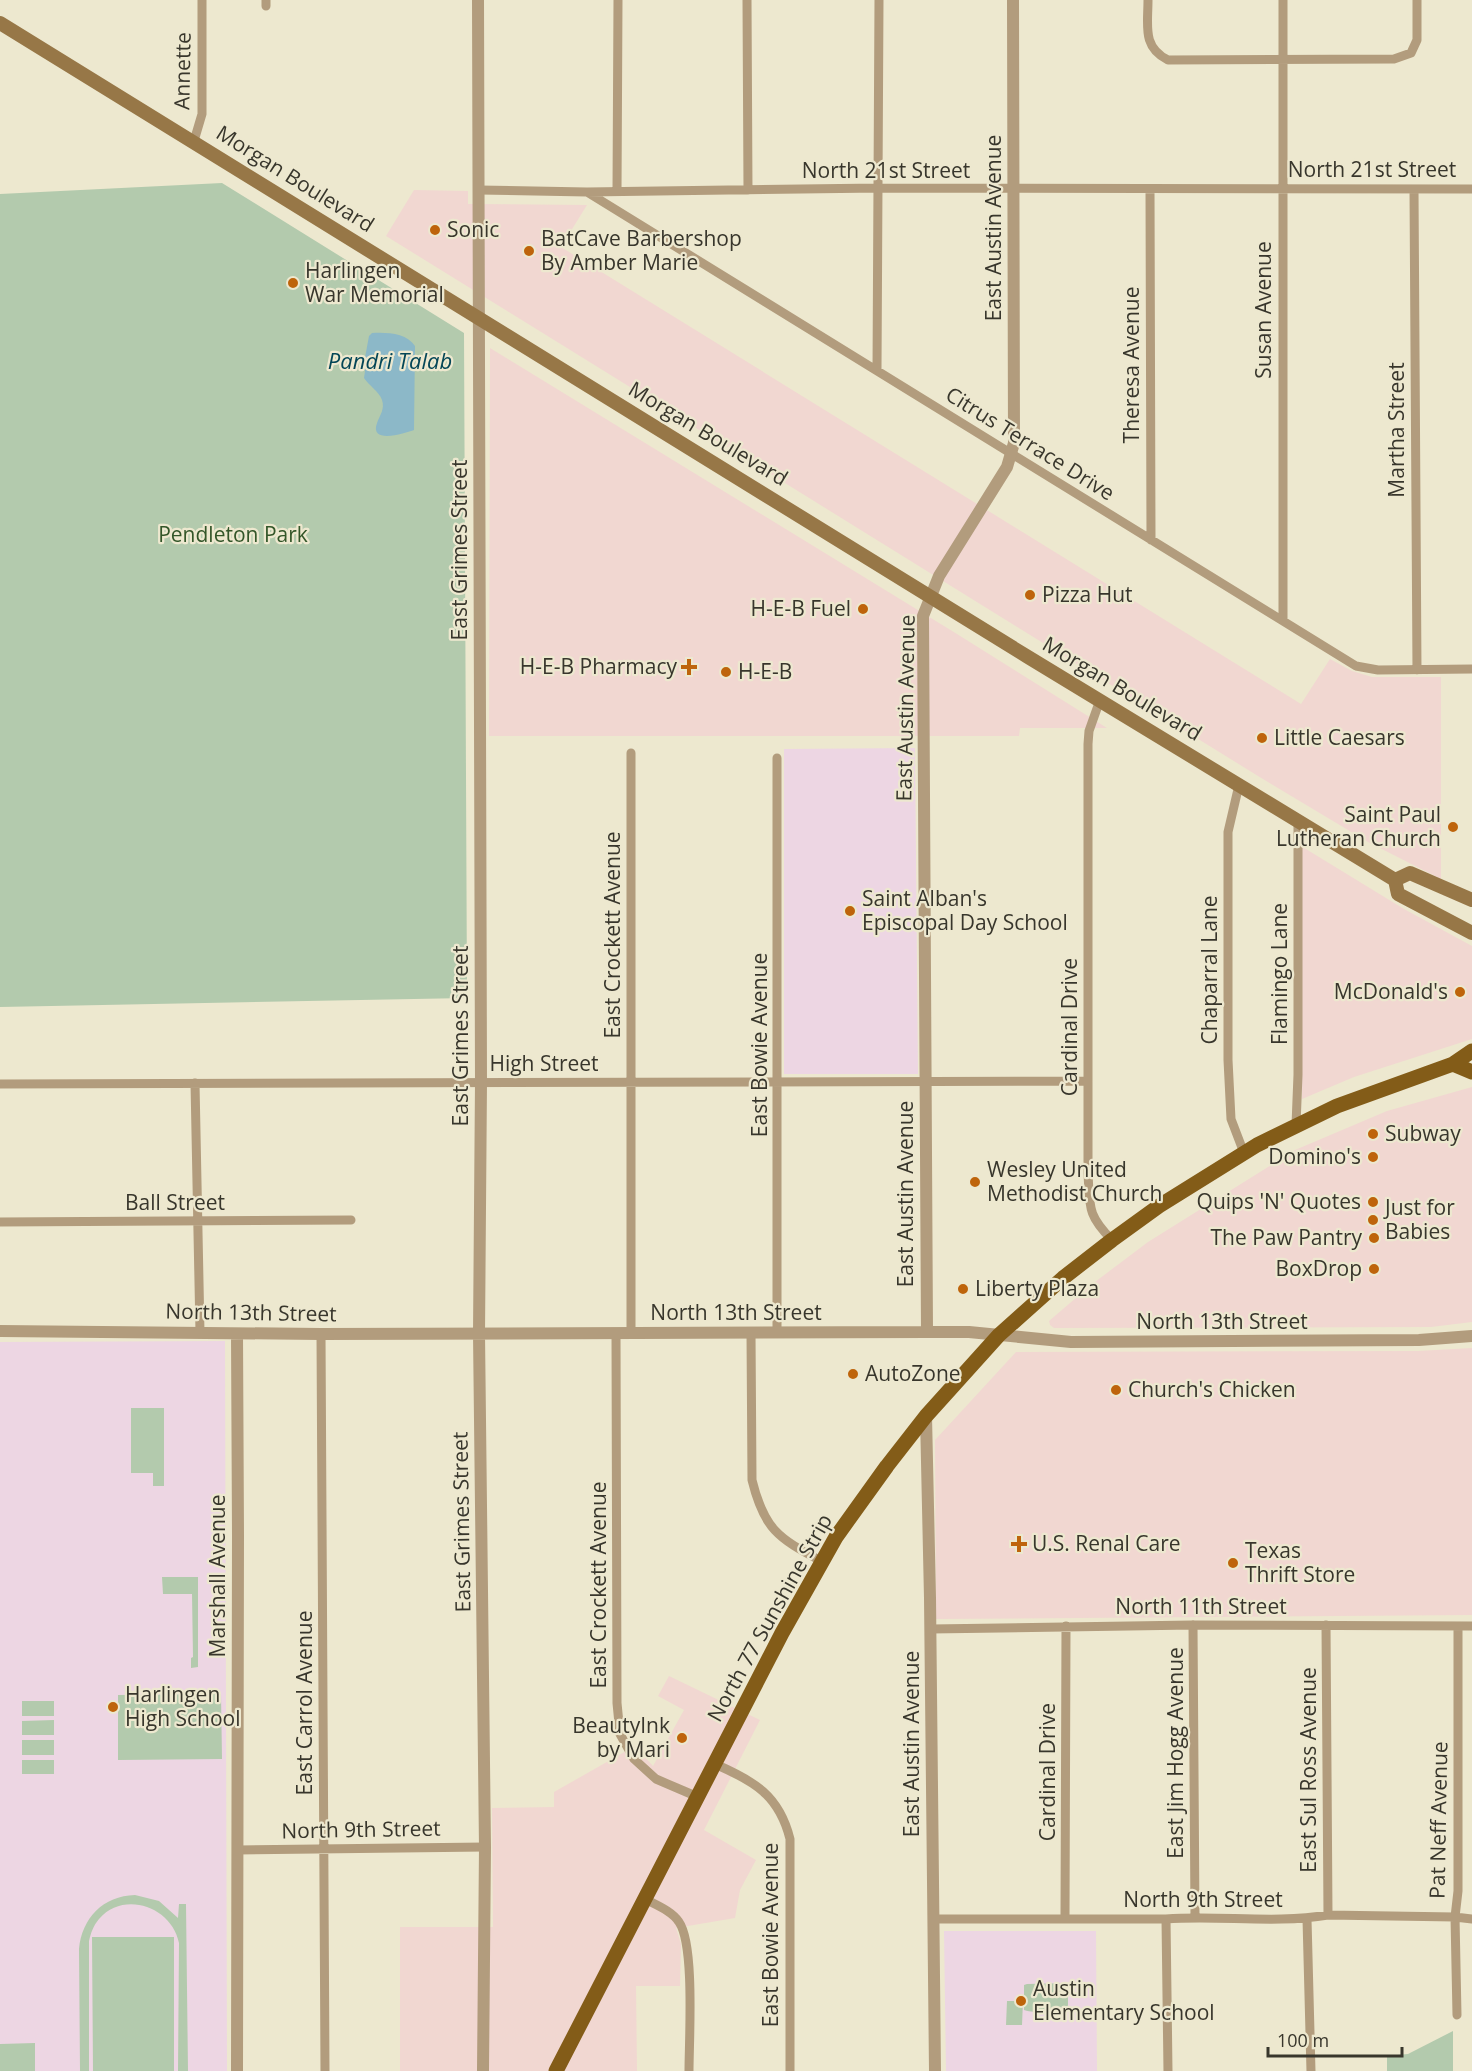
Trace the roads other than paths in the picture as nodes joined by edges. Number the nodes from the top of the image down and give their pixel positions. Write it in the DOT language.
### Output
graph roads {
  1 [pos="202,0"];
  2 [pos="478,0"];
  3 [pos="618,0"];
  4 [pos="747,0"];
  5 [pos="879,0"];
  6 [pos="1013,0"];
  7 [pos="1148,0"];
  8 [pos="1283,0"];
  9 [pos="1417,0"];
  10 [pos="0,23"];
  11 [pos="1283,60"];
  12 [pos="194,141"];
  13 [pos="879,188"];
  14 [pos="1282,188"];
  15 [pos="1150,189"];
  16 [pos="1414,189"];
  17 [pos="1472,189"];
  18 [pos="479,190"];
  19 [pos="748,190"];
  20 [pos="1014,190"];
  21 [pos="617,191"];
  22 [pos="587,192"];
  23 [pos="479,319"];
  24 [pos="877,370"];
  25 [pos="1012,454"];
  26 [pos="1151,540"];
  27 [pos="931,596"];
  28 [pos="1283,620"];
  29 [pos="1472,669"];
  30 [pos="1416,670"];
  31 [pos="1100,700"];
  32 [pos="631,753"];
  33 [pos="777,758"];
  34 [pos="1239,785"];
  35 [pos="1298,822"];
  36 [pos="1395,880"];
  37 [pos="1472,900"];
  38 [pos="1472,933"];
  39 [pos="1472,1051"];
  40 [pos="1454,1064"];
  41 [pos="1472,1072"];
  42 [pos="778,1081"];
  43 [pos="925,1081"];
  44 [pos="1088,1081"];
  45 [pos="481,1082"];
  46 [pos="631,1082"];
  47 [pos="0,1083"];
  48 [pos="195,1083"];
  49 [pos="1296,1125"];
  50 [pos="1244,1153"];
  51 [pos="351,1220"];
  52 [pos="198,1221"];
  53 [pos="0,1222"];
  54 [pos="1112,1240"];
  55 [pos="0,1331"];
  56 [pos="200,1332"];
  57 [pos="777,1332"];
  58 [pos="927,1332"];
  59 [pos="616,1333"];
  60 [pos="631,1333"];
  61 [pos="751,1333"];
  62 [pos="237,1334"];
  63 [pos="321,1334"];
  64 [pos="479,1334"];
  65 [pos="999,1335"];
  66 [pos="1472,1336"];
  67 [pos="926,1416"];
  68 [pos="821,1562"];
  69 [pos="1192,1625"];
  70 [pos="1326,1625"];
  71 [pos="1066,1626"];
  72 [pos="1458,1626"];
  73 [pos="1472,1626"];
  74 [pos="931,1629"];
  75 [pos="715,1764"];
  76 [pos="698,1797"];
  77 [pos="485,1847"];
  78 [pos="324,1848"];
  79 [pos="237,1850"];
  80 [pos="645,1899"];
  81 [pos="1328,1916"];
  82 [pos="1195,1917"];
  83 [pos="1455,1917"];
  84 [pos="1065,1918"];
  85 [pos="1472,1918"];
  86 [pos="933,1919"];
  87 [pos="1166,1919"];
  88 [pos="1307,1919"];
  89 [pos="1457,2015"];
  90 [pos="237,2071"];
  91 [pos="325,2071"];
  92 [pos="483,2071"];
  93 [pos="556,2071"];
  94 [pos="689,2071"];
  95 [pos="790,2071"];
  96 [pos="935,2071"];
  97 [pos="1168,2071"];
  98 [pos="1311,2071"];
  1 -- 12 [label="street, Annette"];
  2 -- 18 [label="street, East Grimes Street"];
  3 -- 21 [label="street"];
  4 -- 19 [label="street"];
  5 -- 13 [label="street"];
  6 -- 20 [label="street, East Austin Avenue"];
  7 -- 11 [label="street"];
  8 -- 11 [label="street, Susan Avenue"];
  9 -- 11 [label="street"];
  10 -- 12 [label="main road, Morgan Boulevard"];
  11 -- 14 [label="street, Susan Avenue"];
  12 -- 23 [label="main road, Morgan Boulevard"];
  13 -- 19 [label="street, North 21st Street"];
  13 -- 20 [label="street, North 21st Street"];
  13 -- 24 [label="street"];
  14 -- 15 [label="street, North 21st Street"];
  14 -- 16 [label="street, North 21st Street"];
  14 -- 28 [label="street, Susan Avenue"];
  15 -- 20 [label="street, North 21st Street"];
  15 -- 26 [label="street, Theresa Avenue"];
  16 -- 17 [label="street, North 21st Street"];
  16 -- 30 [label="street, Martha Street"];
  18 -- 22 [label="street, North 21st Street"];
  18 -- 23 [label="street, East Grimes Street"];
  19 -- 21 [label="street, North 21st Street"];
  20 -- 25 [label="street, East Austin Avenue"];
  21 -- 22 [label="street, North 21st Street"];
  22 -- 24 [label="street, Citrus Terrace Drive"];
  23 -- 27 [label="main road, Morgan Boulevard"];
  23 -- 45 [label="street, East Grimes Street"];
  24 -- 25 [label="street, Citrus Terrace Drive"];
  25 -- 26 [label="street, Citrus Terrace Drive"];
  25 -- 27 [label="street, East Austin Avenue"];
  26 -- 28 [label="street, Citrus Terrace Drive"];
  27 -- 31 [label="main road, Morgan Boulevard"];
  27 -- 43 [label="street, East Austin Avenue"];
  28 -- 30 [label="street, Citrus Terrace Drive"];
  29 -- 30 [label="street, Citrus Terrace Drive"];
  31 -- 34 [label="main road, Morgan Boulevard"];
  31 -- 44 [label="street, Cardinal Drive"];
  32 -- 46 [label="street, East Crockett Avenue"];
  33 -- 42 [label="street, East Bowie Avenue"];
  34 -- 35 [label="main road, Morgan Boulevard"];
  34 -- 50 [label="street, Chaparral Lane"];
  35 -- 36 [label="main road, Morgan Boulevard"];
  35 -- 49 [label="street, Flamingo Lane"];
  36 -- 37 [label="main road"];
  36 -- 38 [label="main road, Morgan Boulevard"];
  39 -- 40 [label="main road, North 77 Sunshine Strip"];
  40 -- 41 [label="main road"];
  40 -- 49 [label="main road, North 77 Sunshine Strip"];
  42 -- 43 [label="street, High Street"];
  42 -- 46 [label="street, High Street"];
  42 -- 57 [label="street, East Bowie Avenue"];
  43 -- 44 [label="street, High Street"];
  43 -- 58 [label="street, East Austin Avenue"];
  44 -- 54 [label="street, Cardinal Drive"];
  45 -- 46 [label="street, High Street"];
  45 -- 48 [label="street, High Street"];
  45 -- 64 [label="street, East Grimes Street"];
  46 -- 60 [label="street, East Crockett Avenue"];
  47 -- 48 [label="street, High Street"];
  48 -- 52 [label="street"];
  49 -- 50 [label="main road, North 77 Sunshine Strip"];
  50 -- 54 [label="main road, North 77 Sunshine Strip"];
  51 -- 52 [label="street, Ball Street"];
  52 -- 53 [label="street, Ball Street"];
  52 -- 56 [label="street"];
  54 -- 65 [label="main road, North 77 Sunshine Strip"];
  55 -- 56 [label="street, North 13th Street"];
  56 -- 62 [label="street, North 13th Street"];
  57 -- 58 [label="street, North 13th Street"];
  57 -- 61 [label="street, North 13th Street"];
  58 -- 65 [label="street, North 13th Street"];
  59 -- 60 [label="street, North 13th Street"];
  59 -- 64 [label="street, North 13th Street"];
  59 -- 76 [label="street, East Crockett Avenue"];
  60 -- 61 [label="street, North 13th Street"];
  61 -- 68 [label="street"];
  62 -- 63 [label="street, North 13th Street"];
  62 -- 79 [label="street, Marshall Avenue"];
  63 -- 64 [label="street, North 13th Street"];
  63 -- 78 [label="street, East Carrol Avenue"];
  64 -- 77 [label="street, East Grimes Street"];
  65 -- 66 [label="street, North 13th Street"];
  65 -- 67 [label="main road, North 77 Sunshine Strip"];
  67 -- 68 [label="main road, North 77 Sunshine Strip"];
  67 -- 74 [label="street, East Austin Avenue"];
  68 -- 75 [label="main road, North 77 Sunshine Strip"];
  69 -- 70 [label="street, North 11th Street"];
  69 -- 71 [label="street, North 11th Street"];
  69 -- 82 [label="street, East Jim Hogg Avenue"];
  70 -- 72 [label="street, North 11th Street"];
  70 -- 81 [label="street, East Sul Ross Avenue"];
  71 -- 74 [label="street, North 11th Street"];
  71 -- 84 [label="street, Cardinal Drive"];
  72 -- 73 [label="street, North 11th Street"];
  72 -- 83 [label="street, Pat Neff Avenue"];
  74 -- 86 [label="street, East Austin Avenue"];
  75 -- 76 [label="main road, North 77 Sunshine Strip"];
  75 -- 95 [label="street, East Bowie Avenue"];
  76 -- 80 [label="main road, North 77 Sunshine Strip"];
  77 -- 78 [label="street, North 9th Street"];
  77 -- 92 [label="street, East Grimes Street"];
  78 -- 79 [label="street, North 9th Street"];
  78 -- 91 [label="street, East Carrol Avenue"];
  79 -- 90 [label="street, Marshall Avenue"];
  80 -- 93 [label="main road, North 77 Sunshine Strip"];
  80 -- 94 [label="street"];
  81 -- 83 [label="street, North 9th Street"];
  81 -- 88 [label="street, North 9th Street"];
  82 -- 87 [label="street, North 9th Street"];
  82 -- 88 [label="street, North 9th Street"];
  83 -- 85 [label="street, North 9th Street"];
  83 -- 89 [label="street, Pat Neff Avenue"];
  84 -- 86 [label="street, North 9th Street"];
  84 -- 87 [label="street, North 9th Street"];
  86 -- 96 [label="street, East Austin Avenue"];
  87 -- 97 [label="street"];
  88 -- 98 [label="street"];
}
